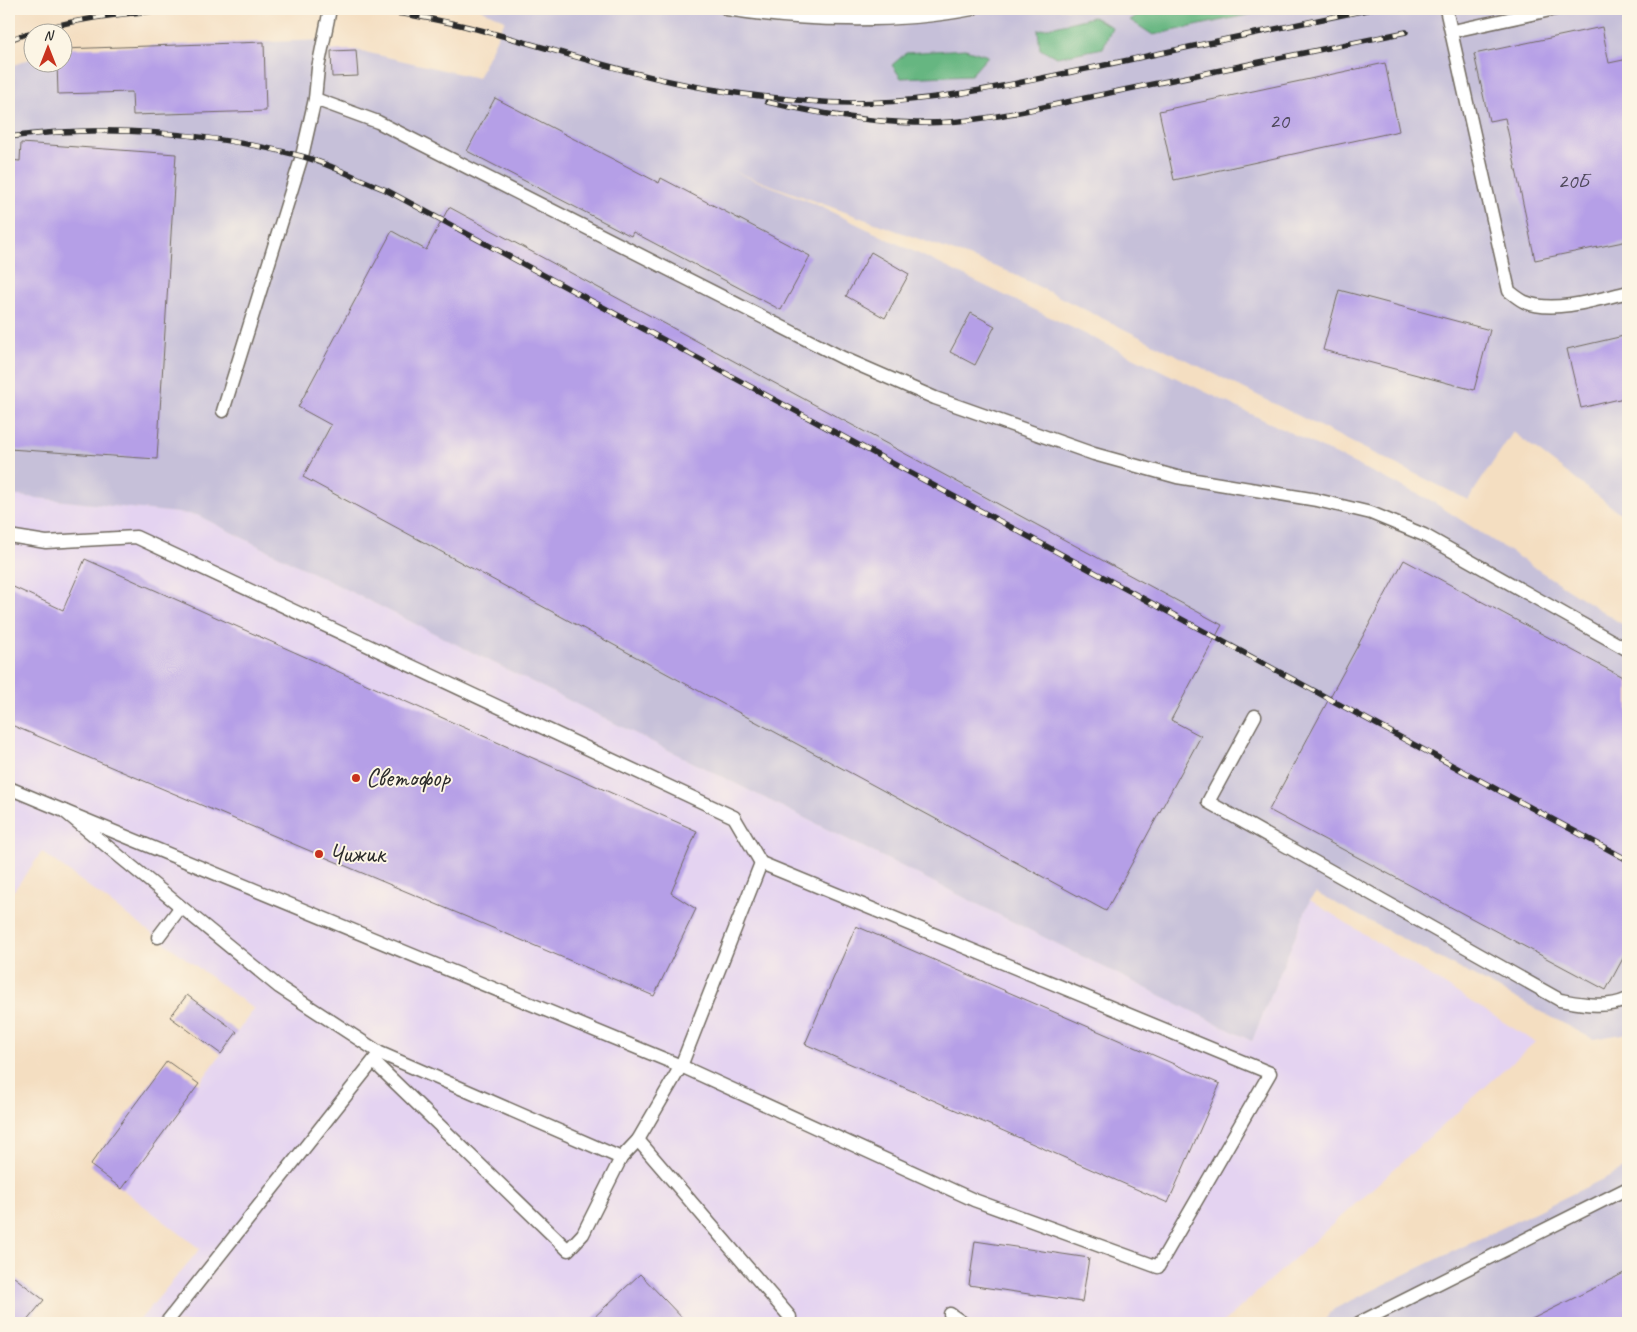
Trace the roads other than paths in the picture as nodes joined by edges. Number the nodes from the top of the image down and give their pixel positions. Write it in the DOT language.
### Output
graph roads {
  1 [pos="330,9"];
  2 [pos="727,9"];
  3 [pos="972,9"];
  4 [pos="1446,9"];
  5 [pos="1555,9"];
  6 [pos="1453,31"];
  7 [pos="315,99"];
  8 [pos="1628,292"];
  9 [pos="222,411"];
  10 [pos="9,536"];
  11 [pos="1628,650"];
  12 [pos="1255,716"];
  13 [pos="9,788"];
  14 [pos="64,811"];
  15 [pos="761,862"];
  16 [pos="180,908"];
  17 [pos="158,937"];
  18 [pos="1628,999"];
  19 [pos="377,1058"];
  20 [pos="681,1066"];
  21 [pos="638,1140"];
  22 [pos="621,1158"];
  23 [pos="1628,1188"];
  24 [pos="950,1314"];
  25 [pos="790,1317"];
  26 [pos="166,1323"];
  27 [pos="963,1323"];
  28 [pos="1358,1323"];
  1 -- 7 [label="lane"];
  2 -- 3 [label="lane"];
  4 -- 6 [label="lane"];
  5 -- 6 [label="lane"];
  6 -- 8 [label="lane"];
  7 -- 9 [label="lane"];
  7 -- 11 [label="lane"];
  10 -- 15 [label="lane"];
  12 -- 18 [label="lane"];
  13 -- 14 [label="lane"];
  14 -- 16 [label="lane"];
  14 -- 20 [label="lane"];
  15 -- 20 [label="lane"];
  15 -- 20 [label="lane"];
  16 -- 17 [label="lane"];
  16 -- 19 [label="lane"];
  19 -- 22 [label="lane"];
  19 -- 22 [label="lane"];
  19 -- 26 [label="lane"];
  20 -- 21 [label="lane"];
  21 -- 22 [label="lane"];
  21 -- 25 [label="lane"];
  23 -- 28 [label="lane"];
  24 -- 27 [label="lane"];
}
